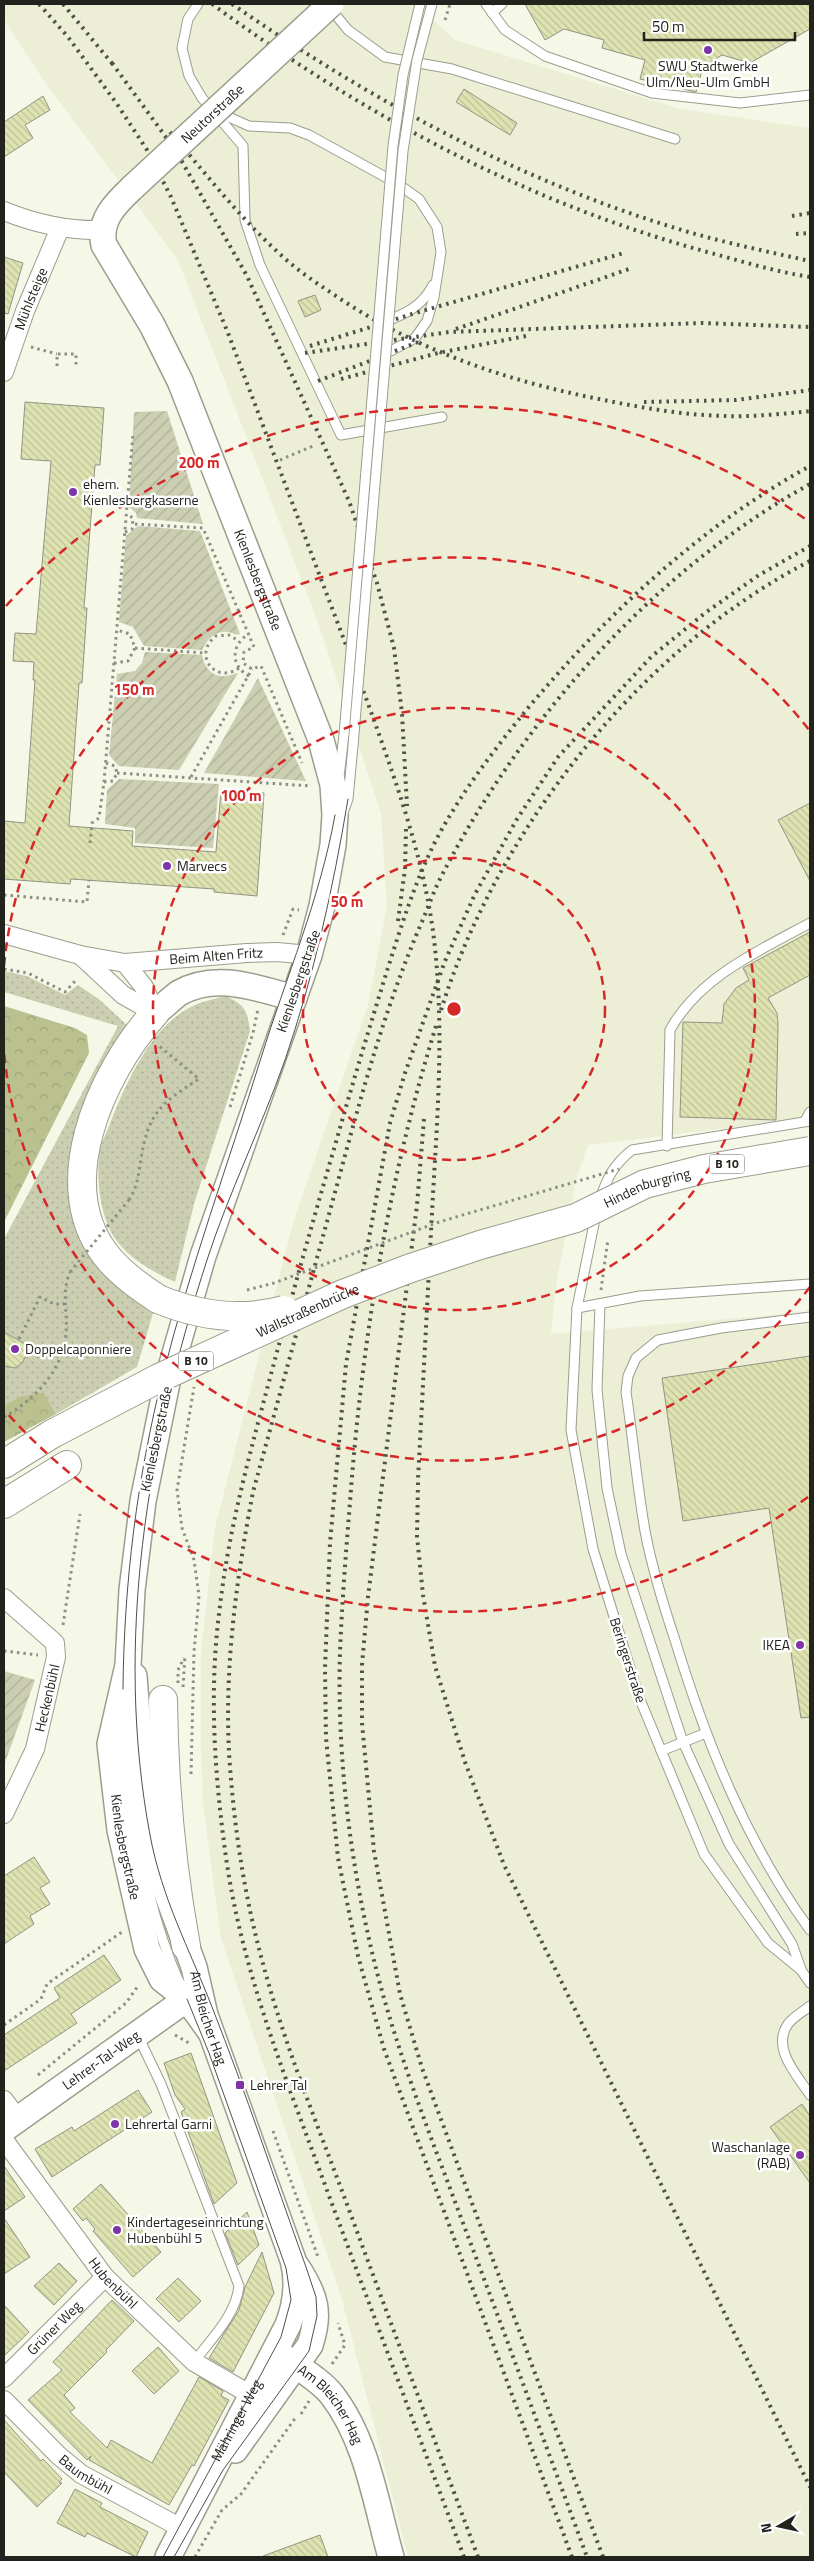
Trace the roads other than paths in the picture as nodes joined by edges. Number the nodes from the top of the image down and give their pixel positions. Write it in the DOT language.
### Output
graph roads {
  1 [pos="198,4"];
  2 [pos="326,4"];
  3 [pos="331,4"];
  4 [pos="420,4"];
  5 [pos="432,4"];
  6 [pos="486,4"];
  7 [pos="502,4"];
  8 [pos="492,13"];
  9 [pos="810,95"];
  10 [pos="213,109"];
  11 [pos="675,139"];
  12 [pos="4,211"];
  13 [pos="60,228"];
  14 [pos="103,230"];
  15 [pos="435,280"];
  16 [pos="382,323"];
  17 [pos="385,354"];
  18 [pos="4,372"];
  19 [pos="442,416"];
  20 [pos="334,816"];
  21 [pos="334,845"];
  22 [pos="810,923"];
  23 [pos="4,934"];
  24 [pos="80,954"];
  25 [pos="308,955"];
  26 [pos="125,962"];
  27 [pos="294,998"];
  28 [pos="155,1013"];
  29 [pos="810,1112"];
  30 [pos="808,1121"];
  31 [pos="666,1146"];
  32 [pos="810,1151"];
  33 [pos="576,1218"];
  34 [pos="810,1284"];
  35 [pos="344,1294"];
  36 [pos="600,1304"];
  37 [pos="576,1308"];
  38 [pos="810,1317"];
  39 [pos="4,1464"];
  40 [pos="67,1465"];
  41 [pos="4,1504"];
  42 [pos="4,1598"];
  43 [pos="129,1641"];
  44 [pos="174,1693"];
  45 [pos="706,1733"];
  46 [pos="683,1742"];
  47 [pos="661,1751"];
  48 [pos="4,1814"];
  49 [pos="810,1930"];
  50 [pos="186,1946"];
  51 [pos="801,1970"];
  52 [pos="810,1982"];
  53 [pos="192,1995"];
  54 [pos="810,2006"];
  55 [pos="136,2034"];
  56 [pos="201,2038"];
  57 [pos="810,2095"];
  58 [pos="8,2116"];
  59 [pos="4,2140"];
  60 [pos="293,2260"];
  61 [pos="105,2277"];
  62 [pos="275,2350"];
  63 [pos="194,2362"];
  64 [pos="297,2366"];
  65 [pos="4,2378"];
  66 [pos="251,2395"];
  67 [pos="4,2400"];
  68 [pos="203,2494"];
  69 [pos="183,2529"];
  70 [pos="168,2557"];
  71 [pos="391,2557"];
  1 -- 10 [label="lane"];
  2 -- 11 [label="lane"];
  3 -- 14 [label="street, Neutorstraße, bridge"];
  4 -- 20 [label="lane, bridge"];
  5 -- 21 [label="lane, bridge"];
  6 -- 8 [label="lane"];
  7 -- 8 [label="lane"];
  8 -- 9 [label="lane"];
  10 -- 15 [label="lane"];
  10 -- 19 [label="lane"];
  12 -- 13 [label="street"];
  13 -- 14 [label="street"];
  13 -- 18 [label="street, Mühlsteige"];
  14 -- 20 [label="street, Kienlesbergstraße"];
  15 -- 16 [label="lane"];
  15 -- 17 [label="lane"];
  20 -- 21 [label="street, Kienlesbergstraße"];
  21 -- 25 [label="street, Kienlesbergstraße"];
  22 -- 31 [label="lane"];
  23 -- 24 [label="street, Beim Alten Fritz"];
  24 -- 26 [label="street, Beim Alten Fritz"];
  24 -- 28 [label="street, Beim Alten Fritz"];
  25 -- 26 [label="street, Beim Alten Fritz"];
  25 -- 27 [label="street, Kienlesbergstraße"];
  26 -- 28 [label="street"];
  27 -- 28 [label="street"];
  27 -- 43 [label="street, Kienlesbergstraße"];
  28 -- 35 [label="highway, bridge"];
  29 -- 30 [label="lane"];
  30 -- 31 [label="lane, Beringerstraße"];
  31 -- 37 [label="lane, Beringerstraße"];
  32 -- 33 [label="highway, Hindenburgring / B 10, bridge"];
  33 -- 35 [label="highway, Wallstraßenbrücke / B 10, bridge"];
  34 -- 36 [label="lane"];
  35 -- 39 [label="highway, Wallstraßenbrücke / B 10, bridge"];
  36 -- 37 [label="lane"];
  36 -- 46 [label="lane, Beringerstraße"];
  37 -- 47 [label="lane, Beringerstraße"];
  38 -- 45 [label="lane"];
  40 -- 41 [label="highway"];
  42 -- 48 [label="street, Heckenbühl"];
  43 -- 50 [label="street, Kienlesbergstraße"];
  43 -- 53 [label="street, Kienlesbergstraße"];
  44 -- 50 [label="highway"];
  45 -- 46 [label="lane"];
  45 -- 49 [label="lane"];
  46 -- 47 [label="lane"];
  46 -- 51 [label="lane, Beringerstraße"];
  47 -- 51 [label="lane, Beringerstraße"];
  50 -- 53 [label="street, Am Bleicher Hag"];
  51 -- 52 [label="lane, Beringerstraße"];
  53 -- 55 [label="street, Lehrer-Tal-Weg"];
  53 -- 56 [label="street, Kienlesbergstraße"];
  54 -- 57 [label="lane"];
  55 -- 58 [label="street, Lehrer-Tal-Weg"];
  55 -- 63 [label="lane"];
  56 -- 60 [label="street, Am Bleicher Hag"];
  59 -- 61 [label="street, Hubenbühl"];
  60 -- 62 [label="street, Am Bleicher Hag"];
  60 -- 64 [label="street, Am Bleicher Hag"];
  61 -- 63 [label="street, Hubenbühl"];
  61 -- 65 [label="street, Grüner Weg"];
  62 -- 64 [label="street"];
  62 -- 66 [label="street, Mähringer Weg"];
  63 -- 66 [label="street, Hubenbühl"];
  64 -- 68 [label="street, Mähringer Weg"];
  64 -- 71 [label="street, Am Bleicher Hag"];
  66 -- 68 [label="street, Mähringer Weg"];
  67 -- 69 [label="street, Baumbühl"];
  68 -- 69 [label="street, Mähringer Weg"];
  69 -- 70 [label="street, Mähringer Weg"];
}
